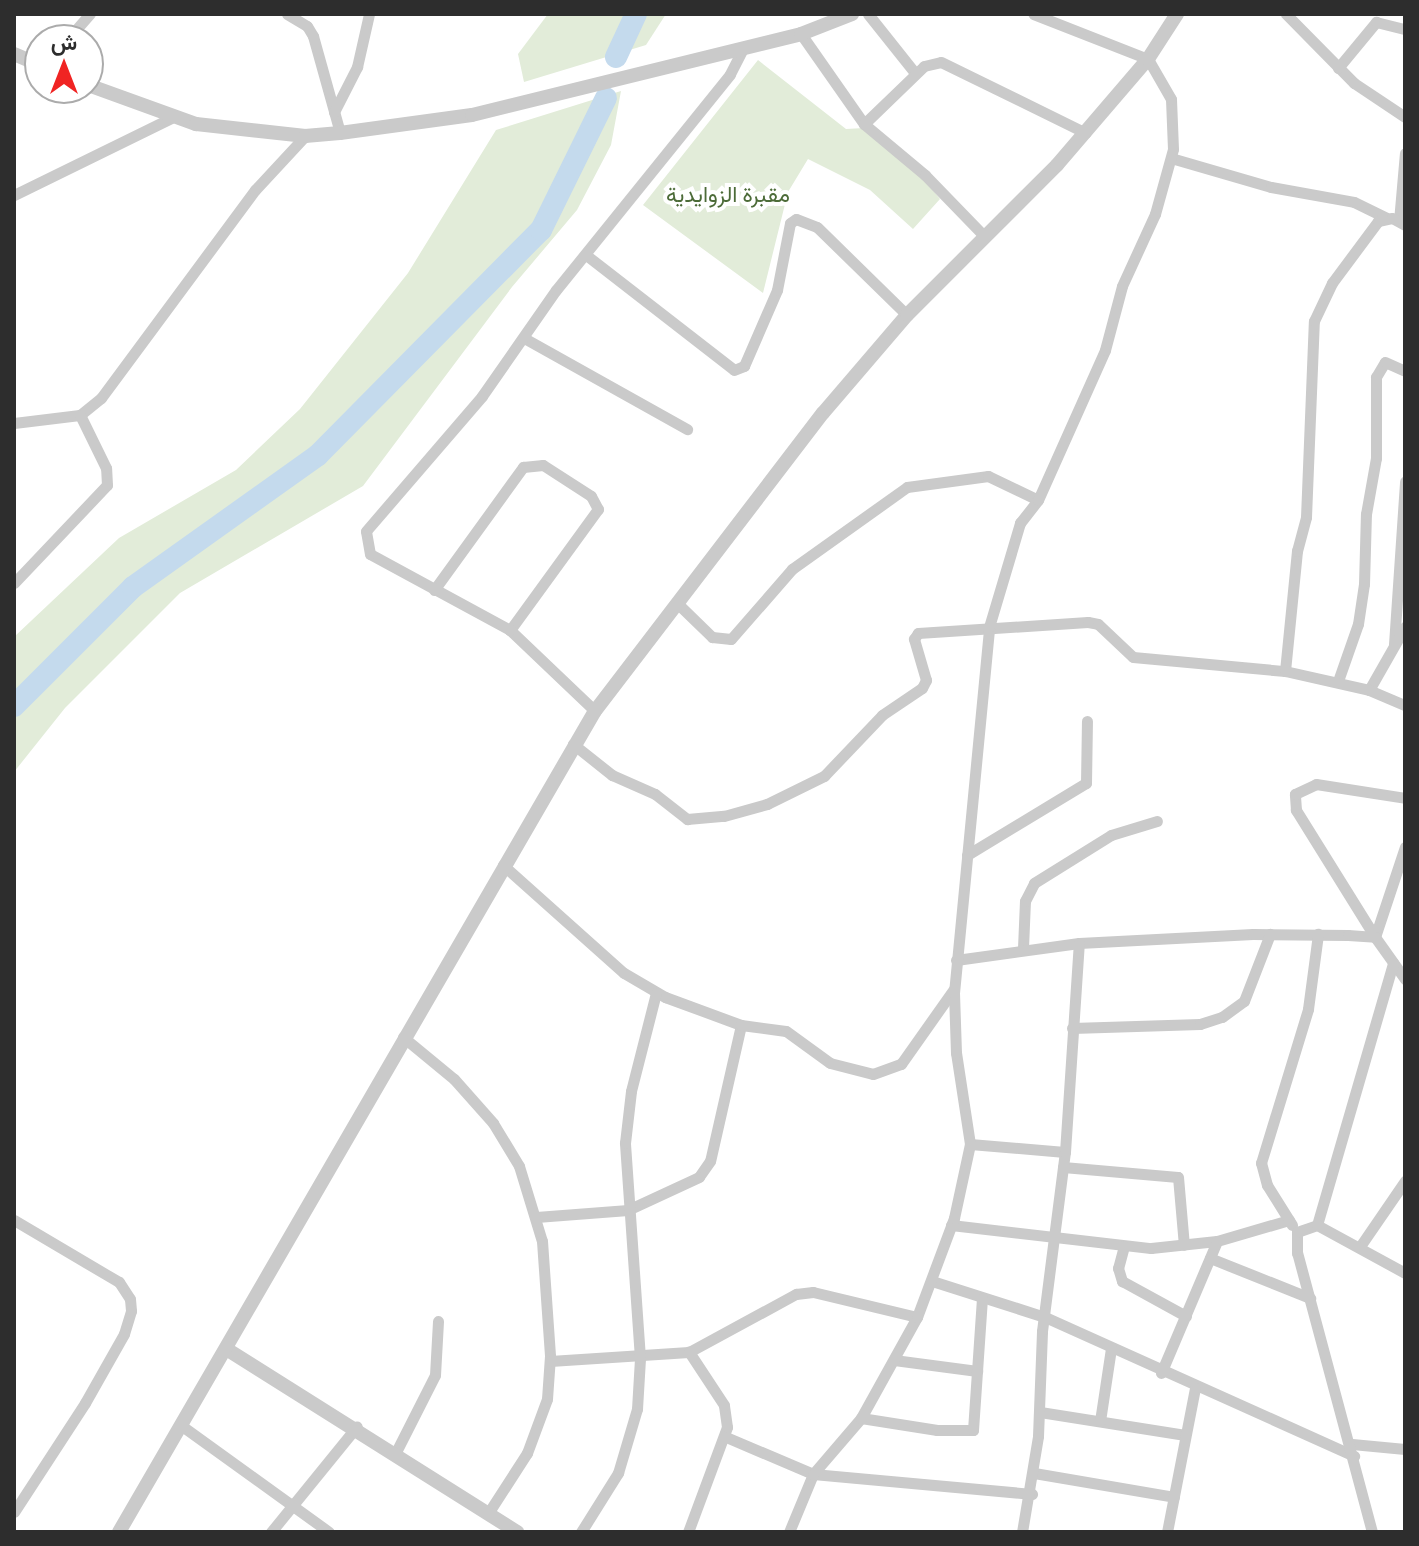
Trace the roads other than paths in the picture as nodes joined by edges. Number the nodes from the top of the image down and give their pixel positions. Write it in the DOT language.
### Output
graph roads {
  1 [pos="287,14"];
  2 [pos="369,14"];
  3 [pos="852,14"];
  4 [pos="868,14"];
  5 [pos="1033,14"];
  6 [pos="1286,14"];
  7 [pos="1306,14"];
  8 [pos="1171,17"];
  9 [pos="1298,27"];
  10 [pos="1405,29"];
  11 [pos="801,34"];
  12 [pos="743,48"];
  13 [pos="1148,59"];
  14 [pos="1338,68"];
  15 [pos="915,73"];
  16 [pos="104,91"];
  17 [pos="334,112"];
  18 [pos="1405,117"];
  19 [pos="171,118"];
  20 [pos="864,124"];
  21 [pos="340,133"];
  22 [pos="1086,133"];
  23 [pos="305,136"];
  24 [pos="1405,153"];
  25 [pos="1171,158"];
  26 [pos="14,195"];
  27 [pos="1397,221"];
  28 [pos="985,237"];
  29 [pos="586,255"];
  30 [pos="907,315"];
  31 [pos="524,338"];
  32 [pos="1405,371"];
  33 [pos="80,415"];
  34 [pos="14,423"];
  35 [pos="687,429"];
  36 [pos="1405,481"];
  37 [pos="1038,500"];
  38 [pos="14,583"];
  39 [pos="434,590"];
  40 [pos="677,603"];
  41 [pos="989,627"];
  42 [pos="1405,627"];
  43 [pos="510,630"];
  44 [pos="1394,644"];
  45 [pos="1285,671"];
  46 [pos="1338,681"];
  47 [pos="1369,690"];
  48 [pos="1405,691"];
  49 [pos="1402,704"];
  50 [pos="595,711"];
  51 [pos="1087,721"];
  52 [pos="573,744"];
  53 [pos="1405,798"];
  54 [pos="1157,821"];
  55 [pos="1405,847"];
  56 [pos="967,855"];
  57 [pos="503,865"];
  58 [pos="1270,934"];
  59 [pos="1318,934"];
  60 [pos="1375,937"];
  61 [pos="1079,943"];
  62 [pos="1023,948"];
  63 [pos="956,960"];
  64 [pos="1401,971"];
  65 [pos="954,989"];
  66 [pos="656,993"];
  67 [pos="741,1025"];
  68 [pos="1072,1028"];
  69 [pos="403,1037"];
  70 [pos="970,1144"];
  71 [pos="1065,1152"];
  72 [pos="1063,1167"];
  73 [pos="1405,1181"];
  74 [pos="628,1210"];
  75 [pos="536,1217"];
  76 [pos="14,1220"];
  77 [pos="1289,1220"];
  78 [pos="951,1225"];
  79 [pos="1317,1225"];
  80 [pos="1297,1232"];
  81 [pos="1054,1233"];
  82 [pos="1217,1241"];
  83 [pos="1184,1245"];
  84 [pos="1361,1245"];
  85 [pos="1124,1246"];
  86 [pos="1210,1258"];
  87 [pos="1405,1273"];
  88 [pos="932,1281"];
  89 [pos="982,1298"];
  90 [pos="1310,1298"];
  91 [pos="1186,1316"];
  92 [pos="917,1317"];
  93 [pos="1045,1317"];
  94 [pos="438,1321"];
  95 [pos="1111,1348"];
  96 [pos="228,1350"];
  97 [pos="689,1352"];
  98 [pos="640,1358"];
  99 [pos="894,1360"];
  100 [pos="550,1361"];
  101 [pos="977,1371"];
  102 [pos="1161,1373"];
  103 [pos="1195,1388"];
  104 [pos="1040,1412"];
  105 [pos="861,1418"];
  106 [pos="1100,1421"];
  107 [pos="182,1426"];
  108 [pos="357,1426"];
  109 [pos="1185,1435"];
  110 [pos="726,1437"];
  111 [pos="1405,1449"];
  112 [pos="1353,1450"];
  113 [pos="396,1452"];
  114 [pos="1034,1473"];
  115 [pos="813,1474"];
  116 [pos="1032,1494"];
  117 [pos="1174,1497"];
  118 [pos="293,1503"];
  119 [pos="14,1512"];
  120 [pos="489,1512"];
  121 [pos="119,1532"];
  122 [pos="271,1532"];
  123 [pos="329,1532"];
  124 [pos="517,1532"];
  125 [pos="581,1532"];
  126 [pos="688,1532"];
  127 [pos="789,1532"];
  128 [pos="1022,1532"];
  129 [pos="1167,1532"];
  130 [pos="1372,1532"];
  1 -- 17 [label="street"];
  2 -- 17 [label="street"];
  3 -- 11 [label="street"];
  4 -- 15 [label="street"];
  5 -- 13 [label="street"];
  6 -- 9 [label="street"];
  7 -- 9 [label="street"];
  8 -- 13 [label="street"];
  9 -- 14 [label="street"];
  10 -- 14 [label="street"];
  11 -- 12 [label="street"];
  11 -- 20 [label="street"];
  12 -- 21 [label="street"];
  12 -- 29 [label="street"];
  13 -- 22 [label="street"];
  13 -- 25 [label="street"];
  14 -- 18 [label="street"];
  15 -- 20 [label="street"];
  15 -- 22 [label="street"];
  16 -- 19 [label="street"];
  17 -- 21 [label="street"];
  19 -- 23 [label="street"];
  19 -- 26 [label="street"];
  20 -- 28 [label="street"];
  21 -- 23 [label="street"];
  22 -- 28 [label="street"];
  23 -- 33 [label="street"];
  24 -- 27 [label="street"];
  25 -- 27 [label="street"];
  25 -- 37 [label="street"];
  27 -- 45 [label="street"];
  28 -- 30 [label="street"];
  29 -- 30 [label="street"];
  29 -- 31 [label="street"];
  30 -- 40 [label="street"];
  31 -- 35 [label="street"];
  31 -- 39 [label="street"];
  32 -- 46 [label="street"];
  33 -- 34 [label="street"];
  33 -- 38 [label="street"];
  36 -- 44 [label="street"];
  37 -- 40 [label="street"];
  37 -- 41 [label="street"];
  39 -- 43 [label="street"];
  39 -- 43 [label="street"];
  40 -- 50 [label="street"];
  41 -- 45 [label="street"];
  41 -- 52 [label="street"];
  41 -- 56 [label="street"];
  42 -- 44 [label="street"];
  43 -- 50 [label="street"];
  44 -- 47 [label="street"];
  45 -- 46 [label="street"];
  46 -- 47 [label="street"];
  47 -- 49 [label="street"];
  48 -- 49 [label="street"];
  50 -- 52 [label="street"];
  51 -- 56 [label="street"];
  52 -- 57 [label="street"];
  53 -- 60 [label="street"];
  54 -- 62 [label="street"];
  55 -- 60 [label="street"];
  56 -- 63 [label="street"];
  57 -- 66 [label="street"];
  57 -- 69 [label="street"];
  58 -- 59 [label="street"];
  58 -- 61 [label="street"];
  58 -- 68 [label="street"];
  59 -- 60 [label="street"];
  59 -- 77 [label="street"];
  60 -- 64 [label="street"];
  61 -- 62 [label="street"];
  61 -- 68 [label="street"];
  62 -- 63 [label="street"];
  63 -- 65 [label="street"];
  64 -- 79 [label="street"];
  65 -- 67 [label="street"];
  65 -- 70 [label="street"];
  66 -- 67 [label="street"];
  66 -- 74 [label="street"];
  67 -- 74 [label="street"];
  68 -- 71 [label="street"];
  69 -- 75 [label="street"];
  69 -- 96 [label="street"];
  70 -- 71 [label="street"];
  70 -- 78 [label="street"];
  71 -- 72 [label="street"];
  72 -- 81 [label="street"];
  72 -- 83 [label="street"];
  73 -- 84 [label="street"];
  74 -- 75 [label="street"];
  74 -- 98 [label="street"];
  75 -- 100 [label="street"];
  76 -- 119 [label="street"];
  77 -- 80 [label="street"];
  77 -- 82 [label="street"];
  78 -- 81 [label="street"];
  78 -- 88 [label="street"];
  79 -- 80 [label="street"];
  79 -- 84 [label="street"];
  80 -- 90 [label="street"];
  81 -- 85 [label="street"];
  81 -- 93 [label="street"];
  82 -- 83 [label="street"];
  82 -- 86 [label="street"];
  83 -- 85 [label="street"];
  84 -- 87 [label="street"];
  85 -- 91 [label="street"];
  86 -- 90 [label="street"];
  86 -- 91 [label="street"];
  88 -- 89 [label="street"];
  88 -- 92 [label="street"];
  89 -- 93 [label="street"];
  89 -- 101 [label="street"];
  90 -- 112 [label="street"];
  91 -- 102 [label="street"];
  92 -- 97 [label="street"];
  92 -- 99 [label="street"];
  93 -- 95 [label="street"];
  93 -- 104 [label="street"];
  94 -- 113 [label="street"];
  95 -- 102 [label="street"];
  95 -- 106 [label="street"];
  96 -- 107 [label="street"];
  96 -- 108 [label="street"];
  97 -- 98 [label="street"];
  97 -- 110 [label="street"];
  98 -- 100 [label="street"];
  98 -- 125 [label="street"];
  99 -- 101 [label="street"];
  99 -- 105 [label="street"];
  100 -- 120 [label="street"];
  101 -- 105 [label="street"];
  102 -- 103 [label="street"];
  103 -- 109 [label="street"];
  103 -- 112 [label="street"];
  104 -- 106 [label="street"];
  104 -- 114 [label="street"];
  105 -- 115 [label="street"];
  106 -- 109 [label="street"];
  107 -- 118 [label="street"];
  107 -- 121 [label="street"];
  108 -- 113 [label="street"];
  108 -- 118 [label="street"];
  109 -- 117 [label="street"];
  110 -- 115 [label="street"];
  110 -- 126 [label="street"];
  111 -- 112 [label="street"];
  112 -- 130 [label="street"];
  113 -- 120 [label="street"];
  114 -- 116 [label="street"];
  114 -- 117 [label="street"];
  115 -- 116 [label="street"];
  115 -- 127 [label="street"];
  116 -- 128 [label="street"];
  117 -- 129 [label="street"];
  118 -- 122 [label="street"];
  118 -- 123 [label="street"];
  120 -- 124 [label="street"];
}
